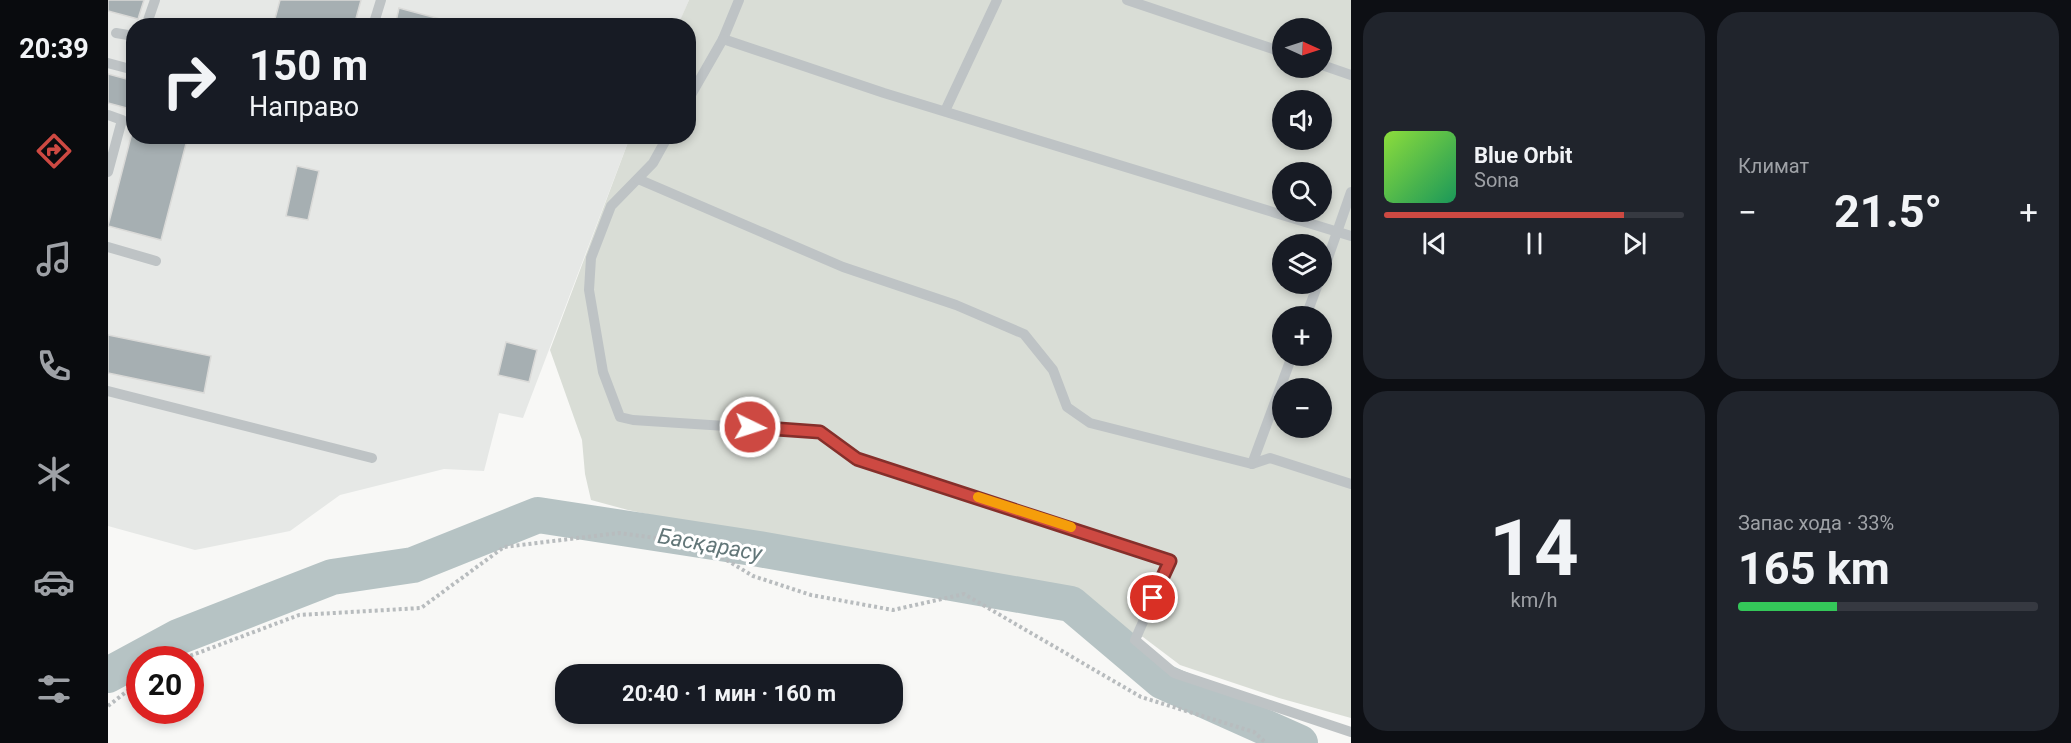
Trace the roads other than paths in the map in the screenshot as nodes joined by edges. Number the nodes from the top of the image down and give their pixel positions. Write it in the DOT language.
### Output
graph roads {
  1 [pos="155,0"];
  2 [pos="381,0"];
  3 [pos="739,0"];
  4 [pos="997,0"];
  5 [pos="1127,0"];
  6 [pos="149,18"];
  7 [pos="375,18"];
  8 [pos="116,33"];
  9 [pos="126,35"];
  10 [pos="723,39"];
  11 [pos="1272,49"];
  12 [pos="108,63"];
  13 [pos="126,68"];
  14 [pos="1332,68"];
  15 [pos="1351,75"];
  16 [pos="696,86"];
  17 [pos="945,111"];
  18 [pos="108,115"];
  19 [pos="664,144"];
  20 [pos="108,172"];
  21 [pos="638,179"];
  22 [pos="1351,192"];
  23 [pos="1338,231"];
  24 [pos="1351,236"];
  25 [pos="108,248"];
  26 [pos="1332,248"];
  27 [pos="156,261"];
  28 [pos="1288,366"];
  29 [pos="108,391"];
  30 [pos="372,458"];
  31 [pos="1252,464"];
  32 [pos="1351,484"];
  33 [pos="1351,732"];
  1 -- 6 [label="lane"];
  2 -- 7 [label="lane"];
  3 -- 10 [label="lane"];
  4 -- 17 [label="lane"];
  5 -- 11 [label="lane"];
  8 -- 9 [label="lane"];
  10 -- 16 [label="lane"];
  10 -- 17 [label="lane"];
  12 -- 13 [label="lane"];
  14 -- 15 [label="lane"];
  17 -- 23 [label="lane"];
  18 -- 20 [label="lane"];
  19 -- 21 [label="lane"];
  21 -- 31 [label="lane"];
  21 -- 33 [label="lane"];
  22 -- 23 [label="lane"];
  23 -- 24 [label="lane"];
  23 -- 26 [label="lane"];
  25 -- 27 [label="lane"];
  28 -- 31 [label="lane"];
  29 -- 30 [label="lane"];
  31 -- 32 [label="lane"];
}
